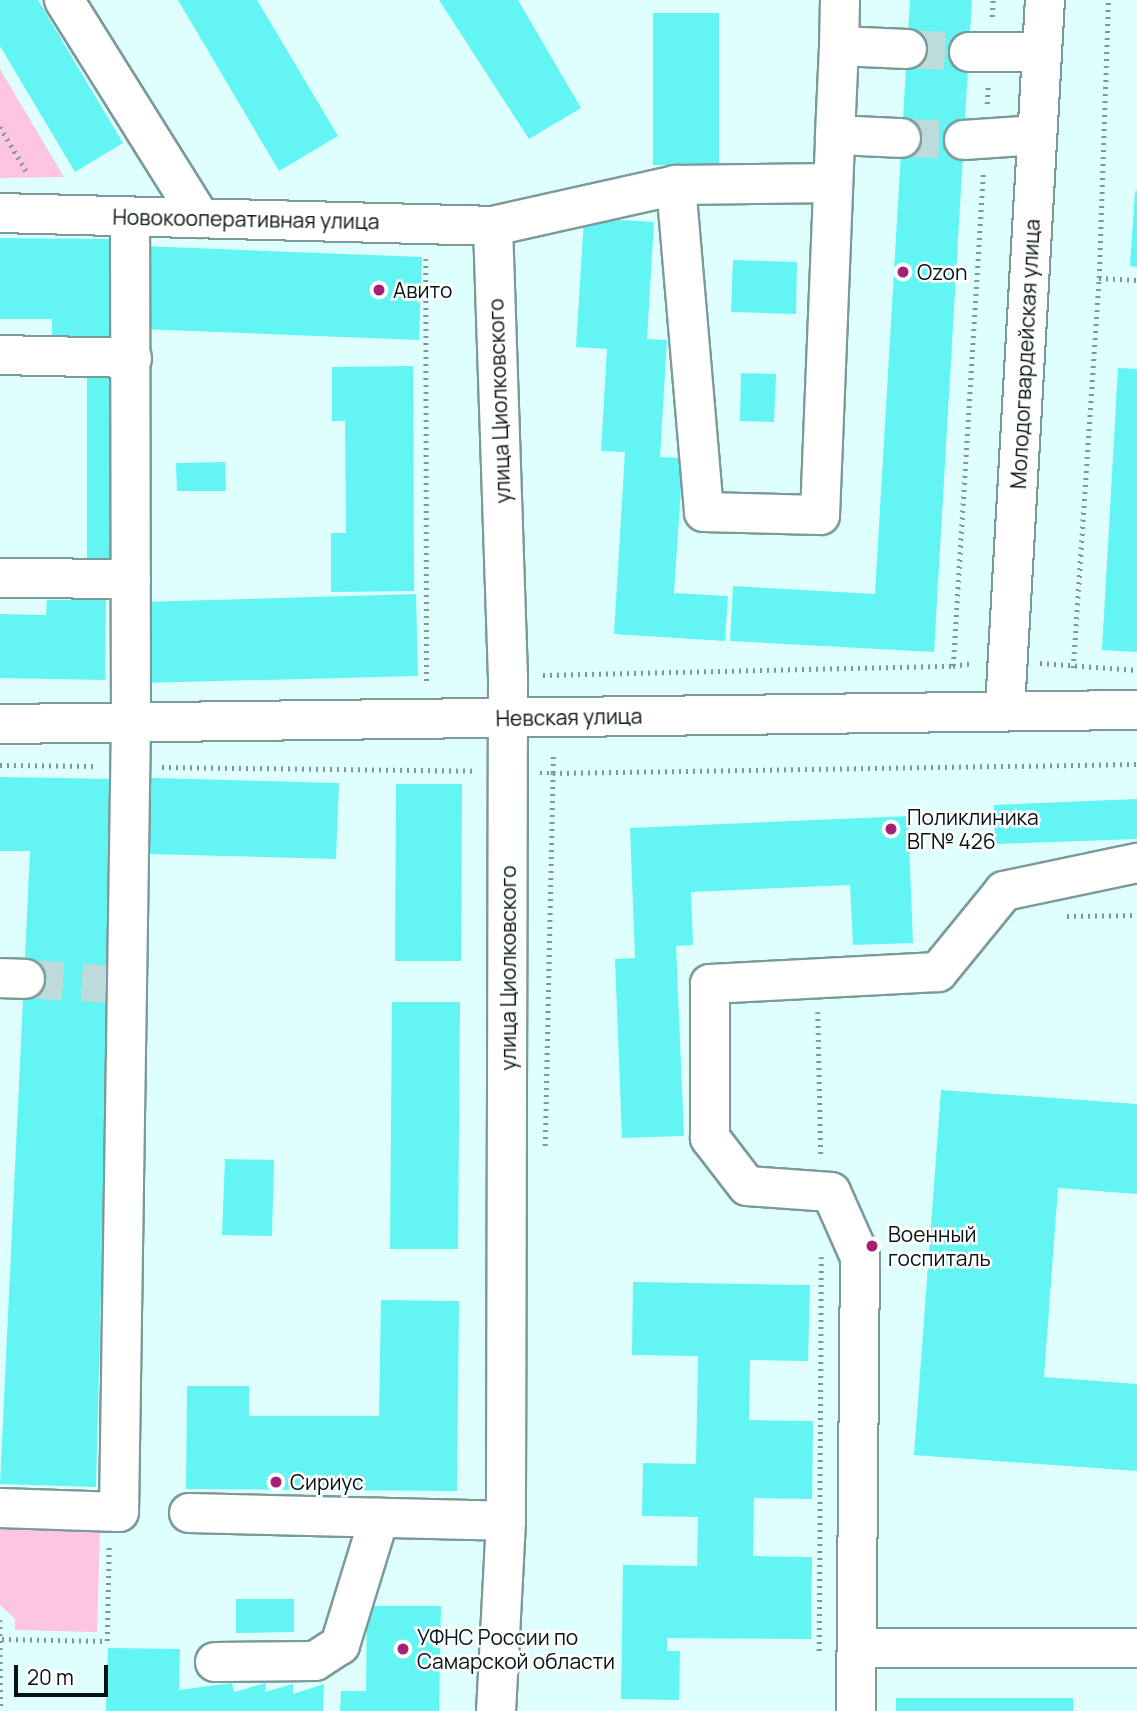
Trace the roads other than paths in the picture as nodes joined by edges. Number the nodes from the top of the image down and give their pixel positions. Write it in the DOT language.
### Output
graph roads {
  1 [pos="64,0"];
  2 [pos="840,0"];
  3 [pos="1045,0"];
  4 [pos="839,46"];
  5 [pos="907,49"];
  6 [pos="969,52"];
  7 [pos="1042,52"];
  8 [pos="835,135"];
  9 [pos="1037,135"];
  10 [pos="901,138"];
  11 [pos="964,140"];
  12 [pos="833,183"];
  13 [pos="676,185"];
  14 [pos="0,213"];
  15 [pos="131,217"];
  16 [pos="200,218"];
  17 [pos="492,226"];
  18 [pos="0,355"];
  19 [pos="132,358"];
  20 [pos="0,578"];
  21 [pos="131,579"];
  22 [pos="1005,708"];
  23 [pos="1137,710"];
  24 [pos="508,718"];
  25 [pos="131,720"];
  26 [pos="0,724"];
  27 [pos="1137,863"];
  28 [pos="0,1508"];
  29 [pos="189,1513"];
  30 [pos="379,1518"];
  31 [pos="506,1521"];
  32 [pos="857,1648"];
  33 [pos="1137,1648"];
  34 [pos="215,1662"];
  35 [pos="496,1711"];
  36 [pos="856,1711"];
  1 -- 16 [label="street"];
  2 -- 4 [label="street"];
  3 -- 7 [label="street, Молодогвардейская улица"];
  4 -- 5 [label="street"];
  4 -- 8 [label="street"];
  6 -- 7 [label="street"];
  7 -- 9 [label="street, Молодогвардейская улица"];
  8 -- 10 [label="street"];
  8 -- 12 [label="street"];
  9 -- 11 [label="street"];
  9 -- 22 [label="street, Молодогвардейская улица"];
  12 -- 13 [label="street, Новокооперативная улица"];
  12 -- 13 [label="street"];
  13 -- 17 [label="street, Новокооперативная улица"];
  14 -- 15 [label="street, Новокооперативная улица"];
  15 -- 16 [label="street, Новокооперативная улица"];
  15 -- 19 [label="street"];
  16 -- 17 [label="street, Новокооперативная улица"];
  17 -- 24 [label="street, улица Циолковского"];
  18 -- 19 [label="street"];
  19 -- 21 [label="street"];
  20 -- 21 [label="street"];
  21 -- 25 [label="street"];
  22 -- 23 [label="street, Невская улица"];
  22 -- 24 [label="street, Невская улица"];
  24 -- 25 [label="street, Невская улица"];
  24 -- 31 [label="street, улица Циолковского"];
  25 -- 26 [label="street, Невская улица"];
  25 -- 28 [label="street"];
  27 -- 32 [label="street"];
  29 -- 30 [label="street"];
  30 -- 31 [label="street"];
  30 -- 34 [label="street"];
  31 -- 35 [label="street, улица Циолковского"];
  32 -- 33 [label="street"];
  32 -- 36 [label="street"];
}
